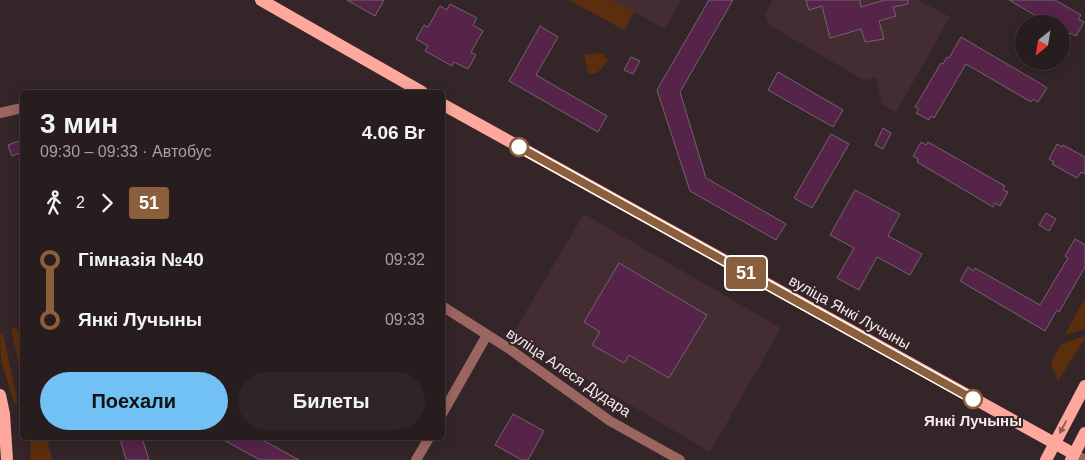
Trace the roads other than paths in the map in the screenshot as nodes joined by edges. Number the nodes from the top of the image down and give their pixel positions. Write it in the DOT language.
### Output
graph roads {
  1 [pos="261,0"];
  2 [pos="418,90"];
  3 [pos="445,106"];
  4 [pos="20,109"];
  5 [pos="0,114"];
  6 [pos="445,308"];
  7 [pos="487,335"];
  8 [pos="1085,386"];
  9 [pos="0,394"];
  10 [pos="445,409"];
  11 [pos="1085,433"];
  12 [pos="428,440"];
  13 [pos="1054,443"];
  14 [pos="1077,458"];
  15 [pos="7,460"];
  16 [pos="416,460"];
  17 [pos="680,460"];
  18 [pos="1046,460"];
  1 -- 2 [label="main road"];
  3 -- 13 [label="main road, вуліца Янкі Лучыны"];
  4 -- 5 [label="street"];
  6 -- 7 [label="street, вуліца Алеся Дудара"];
  7 -- 10 [label="street"];
  7 -- 17 [label="street, вуліца Алеся Дудара"];
  8 -- 13 [label="main road, one-way"];
  9 -- 15 [label="main road"];
  11 -- 14 [label="main road"];
  12 -- 16 [label="street"];
  13 -- 14 [label="main road, вуліца Янкі Лучыны"];
  13 -- 18 [label="main road"];
}
